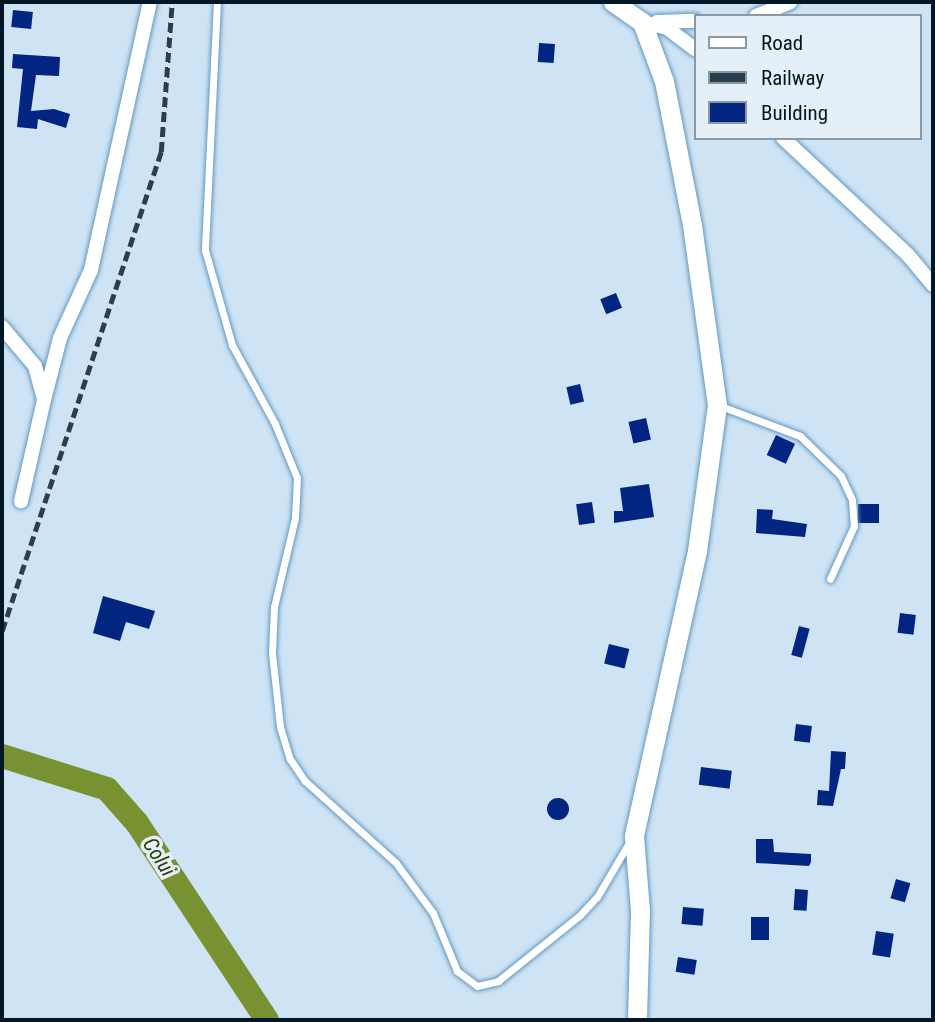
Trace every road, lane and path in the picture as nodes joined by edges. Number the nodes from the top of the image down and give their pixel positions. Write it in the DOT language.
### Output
graph roads {
  1 [pos="150,2"];
  2 [pos="217,2"];
  3 [pos="613,2"];
  4 [pos="790,2"];
  5 [pos="761,14"];
  6 [pos="694,21"];
  7 [pos="642,22"];
  8 [pos="694,48"];
  9 [pos="785,140"];
  10 [pos="933,285"];
  11 [pos="2,327"];
  12 [pos="44,400"];
  13 [pos="718,405"];
  14 [pos="21,501"];
  15 [pos="830,579"];
  16 [pos="634,836"];
  17 [pos="638,1020"];
  1 -- 12 [label="street"];
  2 -- 16 [label="lane"];
  3 -- 7 [label="street"];
  4 -- 5 [label="street"];
  6 -- 7 [label="street"];
  7 -- 8 [label="street"];
  7 -- 13 [label="street"];
  9 -- 10 [label="street"];
  11 -- 12 [label="street"];
  12 -- 14 [label="street"];
  13 -- 15 [label="lane"];
  13 -- 16 [label="street"];
  16 -- 17 [label="street"];
}
